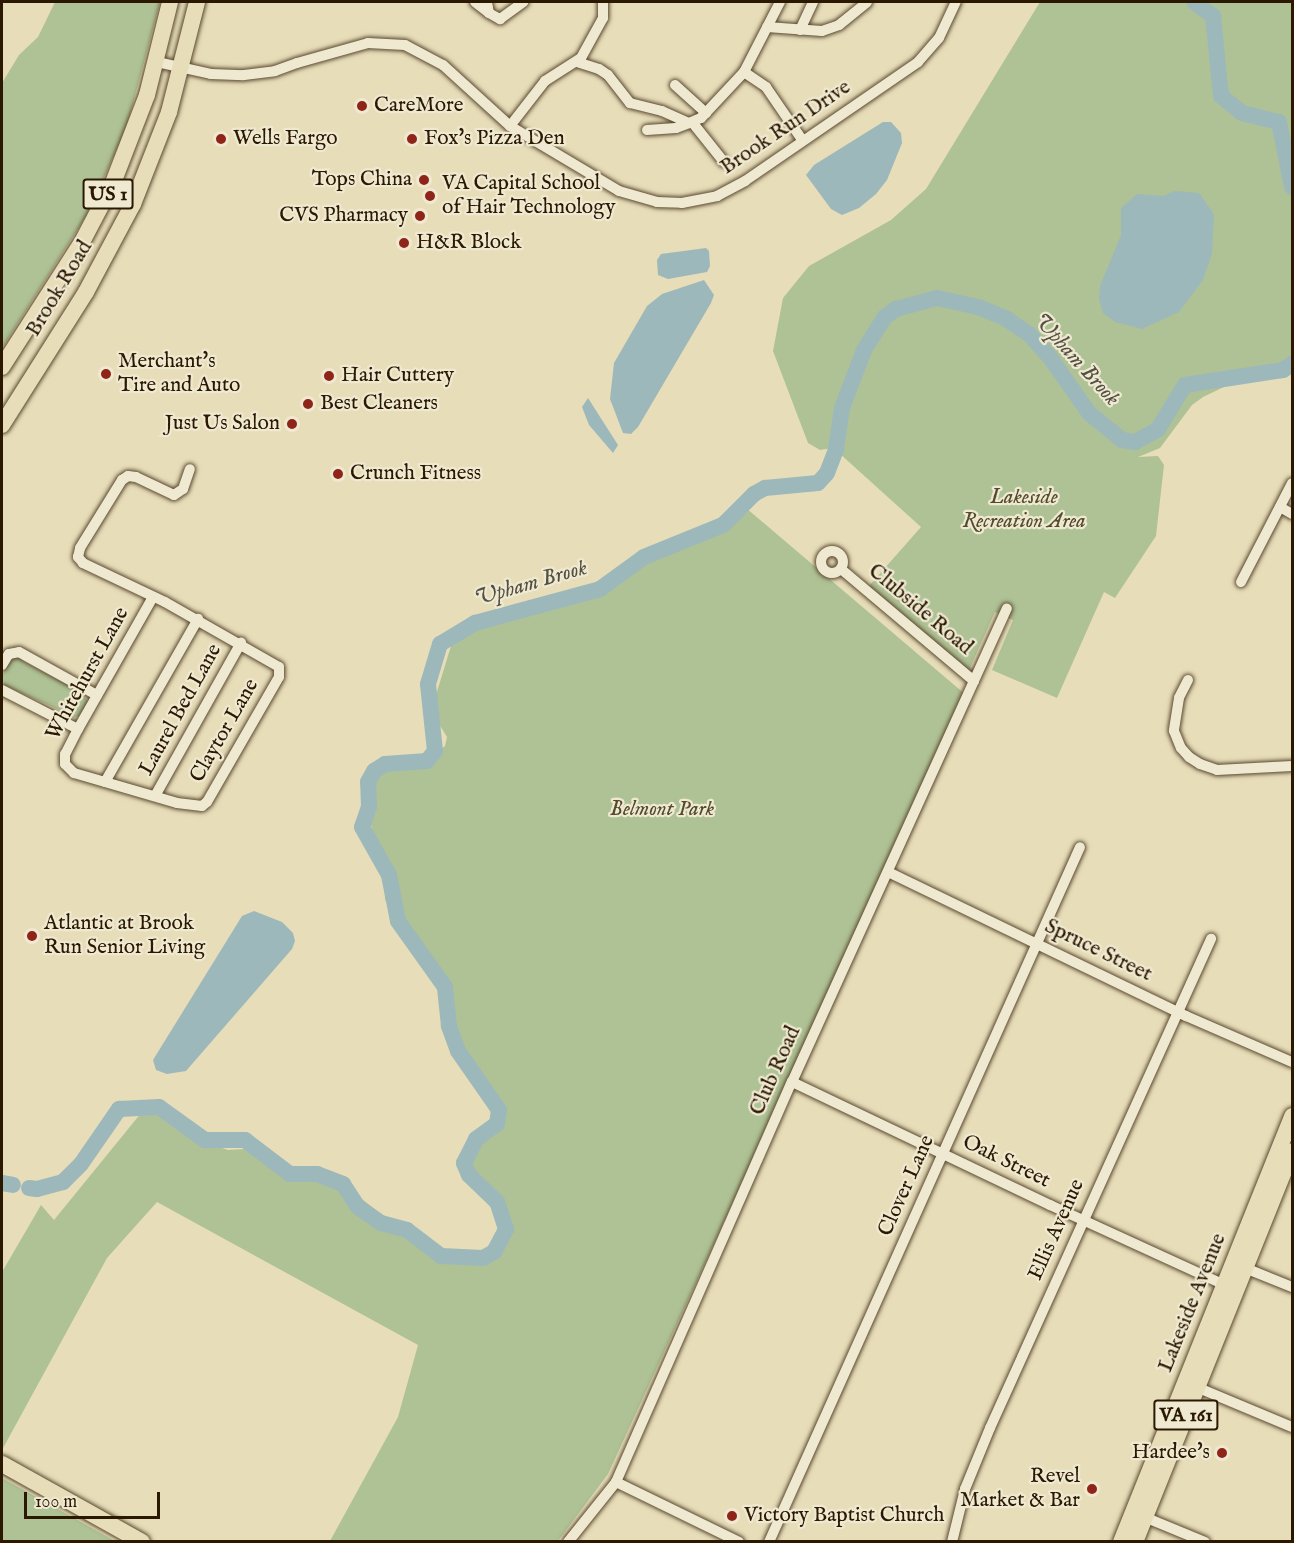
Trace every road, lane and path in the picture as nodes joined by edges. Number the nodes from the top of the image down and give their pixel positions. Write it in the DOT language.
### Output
graph roads {
  1 [pos="170,2"];
  2 [pos="197,2"];
  3 [pos="475,2"];
  4 [pos="488,2"];
  5 [pos="523,2"];
  6 [pos="603,2"];
  7 [pos="780,2"];
  8 [pos="813,2"];
  9 [pos="867,2"];
  10 [pos="956,2"];
  11 [pos="489,13"];
  12 [pos="767,27"];
  13 [pos="800,30"];
  14 [pos="157,62"];
  15 [pos="577,62"];
  16 [pos="182,68"];
  17 [pos="744,72"];
  18 [pos="675,84"];
  19 [pos="706,113"];
  20 [pos="690,122"];
  21 [pos="510,126"];
  22 [pos="647,130"];
  23 [pos="803,141"];
  24 [pos="724,162"];
  25 [pos="2,368"];
  26 [pos="2,425"];
  27 [pos="190,469"];
  28 [pos="1293,483"];
  29 [pos="1280,507"];
  30 [pos="1293,514"];
  31 [pos="841,569"];
  32 [pos="1242,582"];
  33 [pos="153,597"];
  34 [pos="1007,608"];
  35 [pos="198,619"];
  36 [pos="241,643"];
  37 [pos="2,665"];
  38 [pos="1188,680"];
  39 [pos="974,681"];
  40 [pos="2,690"];
  41 [pos="97,695"];
  42 [pos="78,729"];
  43 [pos="1293,766"];
  44 [pos="105,782"];
  45 [pos="155,796"];
  46 [pos="207,802"];
  47 [pos="1080,847"];
  48 [pos="888,872"];
  49 [pos="1211,939"];
  50 [pos="1036,943"];
  51 [pos="1176,1011"];
  52 [pos="1293,1062"];
  53 [pos="792,1082"];
  54 [pos="1293,1116"];
  55 [pos="1293,1151"];
  56 [pos="942,1153"];
  57 [pos="1083,1220"];
  58 [pos="1245,1268"];
  59 [pos="1231,1287"];
  60 [pos="1293,1287"];
  61 [pos="1191,1385"];
  62 [pos="1293,1427"];
  63 [pos="2,1464"];
  64 [pos="616,1482"];
  65 [pos="1139,1515"];
  66 [pos="142,1542"];
  67 [pos="568,1542"];
  68 [pos="739,1542"];
  69 [pos="769,1542"];
  70 [pos="952,1542"];
  71 [pos="1121,1542"];
  72 [pos="1136,1542"];
  73 [pos="1205,1542"];
  1 -- 14 [label="main road, Brook Road / US 1"];
  2 -- 16 [label="main road, Brook Road / US 1"];
  3 -- 11 [label="street"];
  4 -- 11 [label="street"];
  5 -- 11 [label="street"];
  6 -- 15 [label="street"];
  7 -- 12 [label="street"];
  8 -- 13 [label="street"];
  9 -- 13 [label="street"];
  10 -- 23 [label="street, Brook Run Drive"];
  12 -- 13 [label="street"];
  12 -- 17 [label="street"];
  14 -- 16 [label="street"];
  14 -- 25 [label="main road, Brook Road / US 1"];
  15 -- 20 [label="street"];
  15 -- 21 [label="street"];
  16 -- 21 [label="street, Brook Run Drive"];
  16 -- 26 [label="main road, Brook Road / US 1"];
  17 -- 19 [label="street"];
  17 -- 23 [label="street"];
  18 -- 19 [label="street"];
  19 -- 20 [label="street"];
  20 -- 22 [label="street"];
  20 -- 24 [label="street"];
  21 -- 23 [label="street, Brook Run Drive"];
  27 -- 33 [label="street, Claytor Lane"];
  28 -- 29 [label="street"];
  29 -- 30 [label="street"];
  29 -- 32 [label="street"];
  31 -- 39 [label="street, Clubside Road"];
  33 -- 35 [label="street, Claytor Lane"];
  33 -- 41 [label="street, Whitehurst Lane"];
  34 -- 39 [label="street, Club Road"];
  35 -- 36 [label="street, Claytor Lane"];
  35 -- 44 [label="street"];
  36 -- 45 [label="street, Laurel Bed Lane"];
  36 -- 46 [label="street, Claytor Lane"];
  37 -- 41 [label="street"];
  38 -- 43 [label="street"];
  39 -- 48 [label="street, Club Road"];
  40 -- 42 [label="street"];
  41 -- 42 [label="street, Whitehurst Lane"];
  42 -- 44 [label="street, Whitehurst Lane"];
  44 -- 45 [label="street, Whitehurst Lane"];
  45 -- 46 [label="street, Whitehurst Lane"];
  47 -- 50 [label="street, Clover Lane"];
  48 -- 50 [label="street, Spruce Street"];
  48 -- 53 [label="street, Club Road"];
  49 -- 51 [label="street, Ellis Avenue"];
  50 -- 51 [label="street, Spruce Street"];
  50 -- 56 [label="street, Clover Lane"];
  51 -- 52 [label="street, Spruce Street"];
  51 -- 57 [label="street, Ellis Avenue"];
  53 -- 56 [label="street, Oak Street"];
  53 -- 64 [label="street, Club Road"];
  54 -- 59 [label="main road, Lakeside Avenue / VA 161"];
  55 -- 58 [label="main road, Lakeside Avenue / VA 161"];
  56 -- 57 [label="street, Oak Street"];
  56 -- 69 [label="street, Clover Lane"];
  57 -- 59 [label="street, Oak Street"];
  57 -- 70 [label="street, Ellis Avenue"];
  58 -- 59 [label="main road, Lakeside Avenue / VA 161"];
  58 -- 60 [label="street"];
  59 -- 61 [label="main road, Lakeside Avenue / VA 161"];
  61 -- 62 [label="street"];
  61 -- 65 [label="main road, Lakeside Avenue / VA 161"];
  63 -- 66 [label="main road"];
  64 -- 67 [label="street, Club Road"];
  64 -- 68 [label="street"];
  65 -- 71 [label="main road, Lakeside Avenue / VA 161"];
  65 -- 72 [label="main road, Lakeside Avenue / VA 161"];
  65 -- 73 [label="street"];
}
